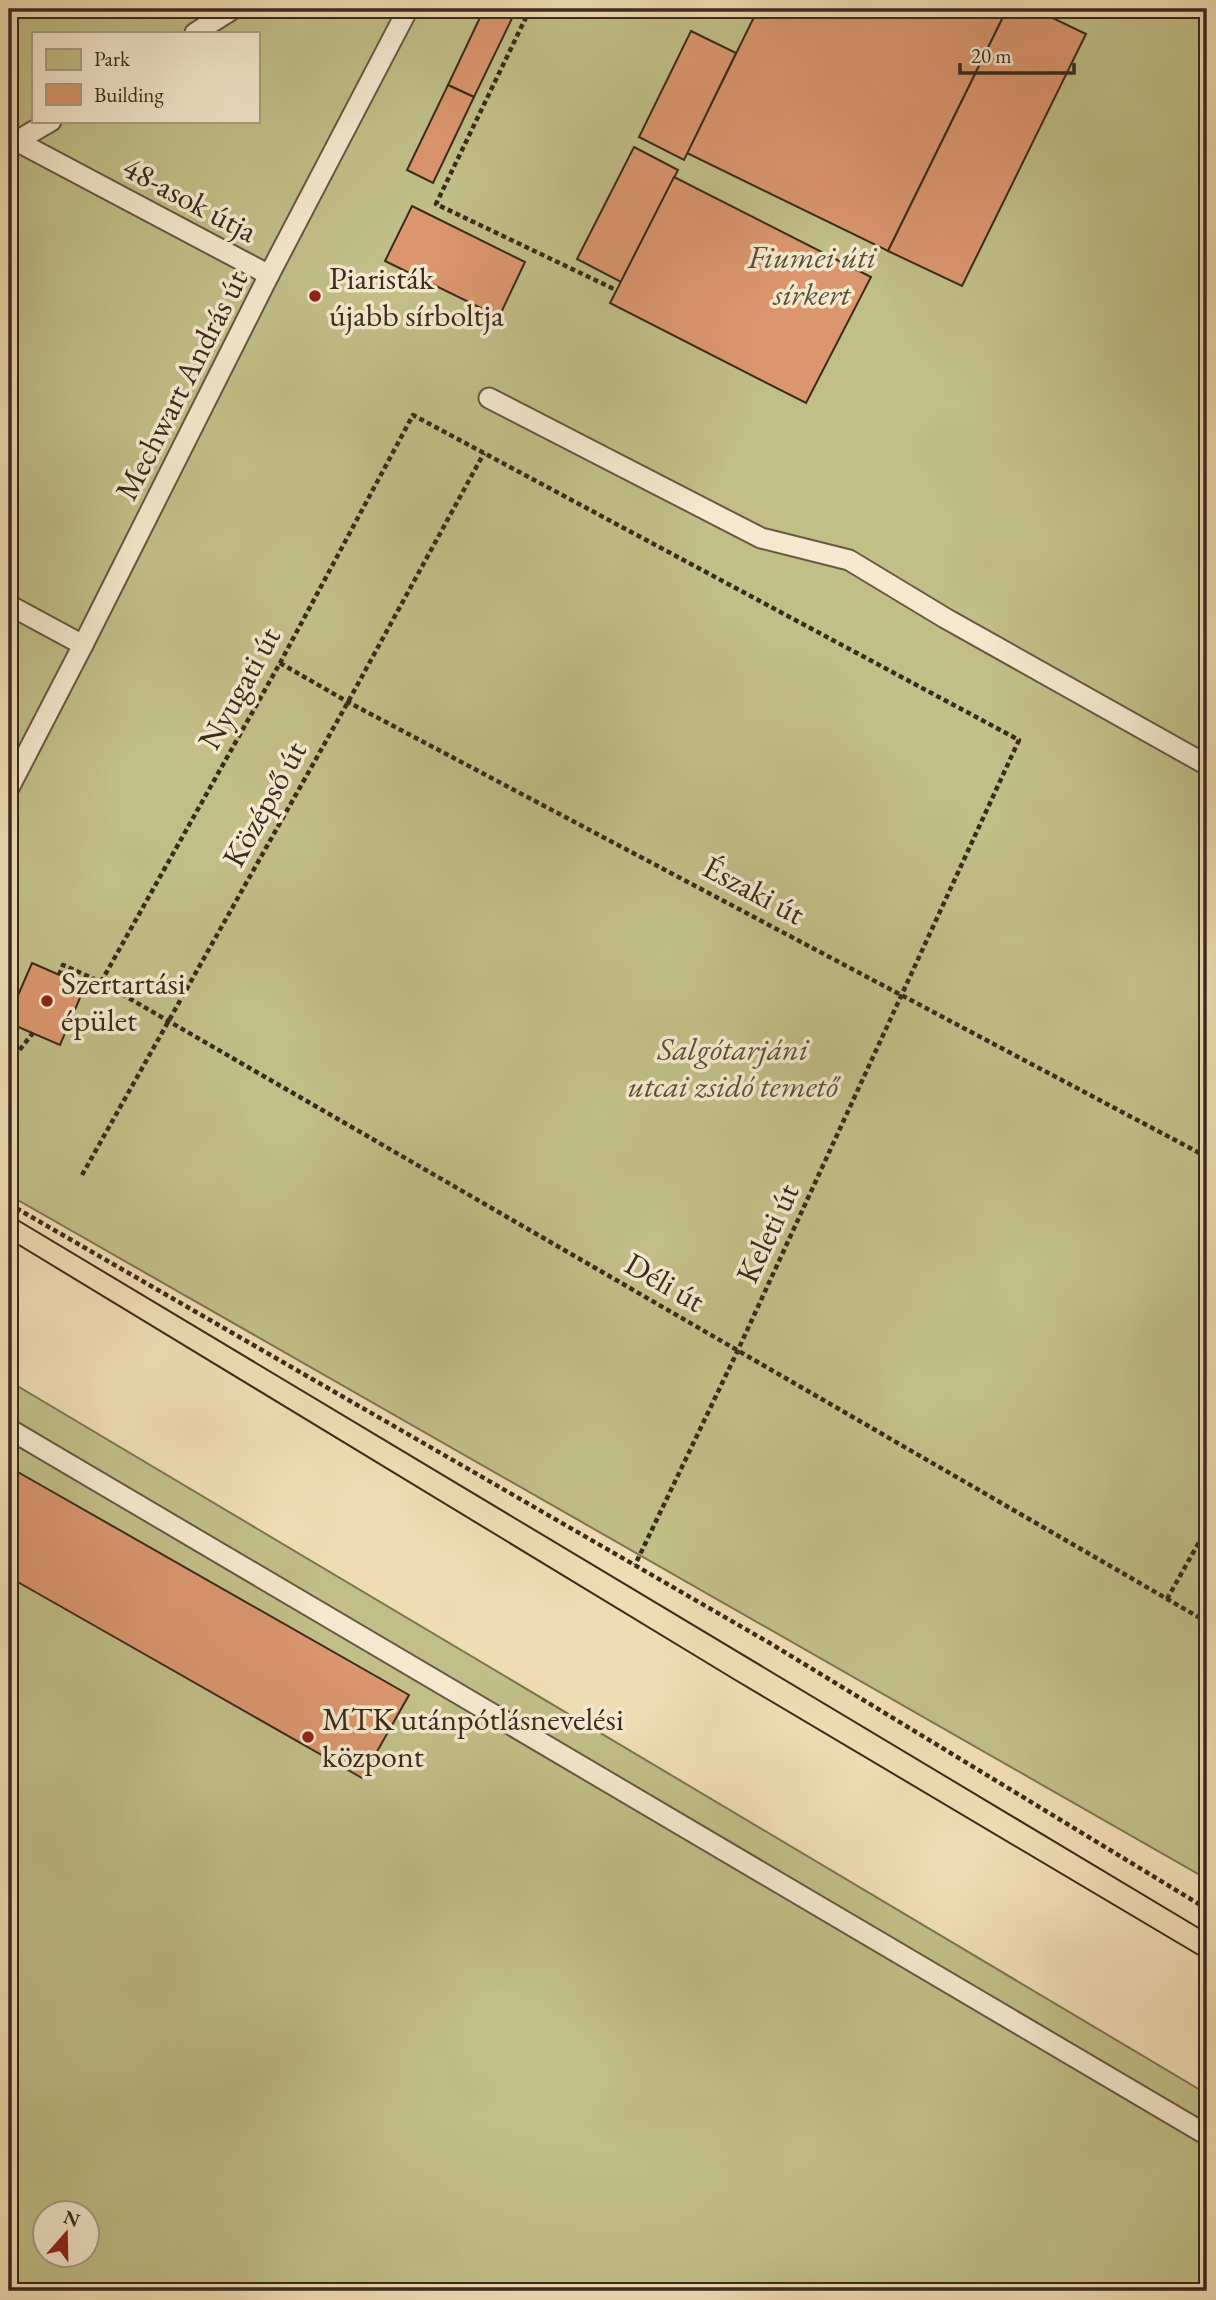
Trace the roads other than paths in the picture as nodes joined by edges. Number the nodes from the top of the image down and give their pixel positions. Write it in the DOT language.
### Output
graph roads {
  1 [pos="233,9"];
  2 [pos="408,9"];
  3 [pos="197,32"];
  4 [pos="49,122"];
  5 [pos="11,142"];
  6 [pos="269,275"];
  7 [pos="489,398"];
  8 [pos="9,605"];
  9 [pos="83,645"];
  10 [pos="1207,765"];
  11 [pos="9,788"];
  12 [pos="9,1429"];
  13 [pos="1207,2135"];
  1 -- 3 [label="lane"];
  2 -- 6 [label="lane, Mechwart András út"];
  4 -- 5 [label="lane"];
  5 -- 6 [label="lane, 48-asok útja"];
  6 -- 9 [label="lane, Mechwart András út"];
  7 -- 10 [label="lane"];
  8 -- 9 [label="lane"];
  9 -- 11 [label="lane, Mechwart András út"];
  12 -- 13 [label="lane"];
}
